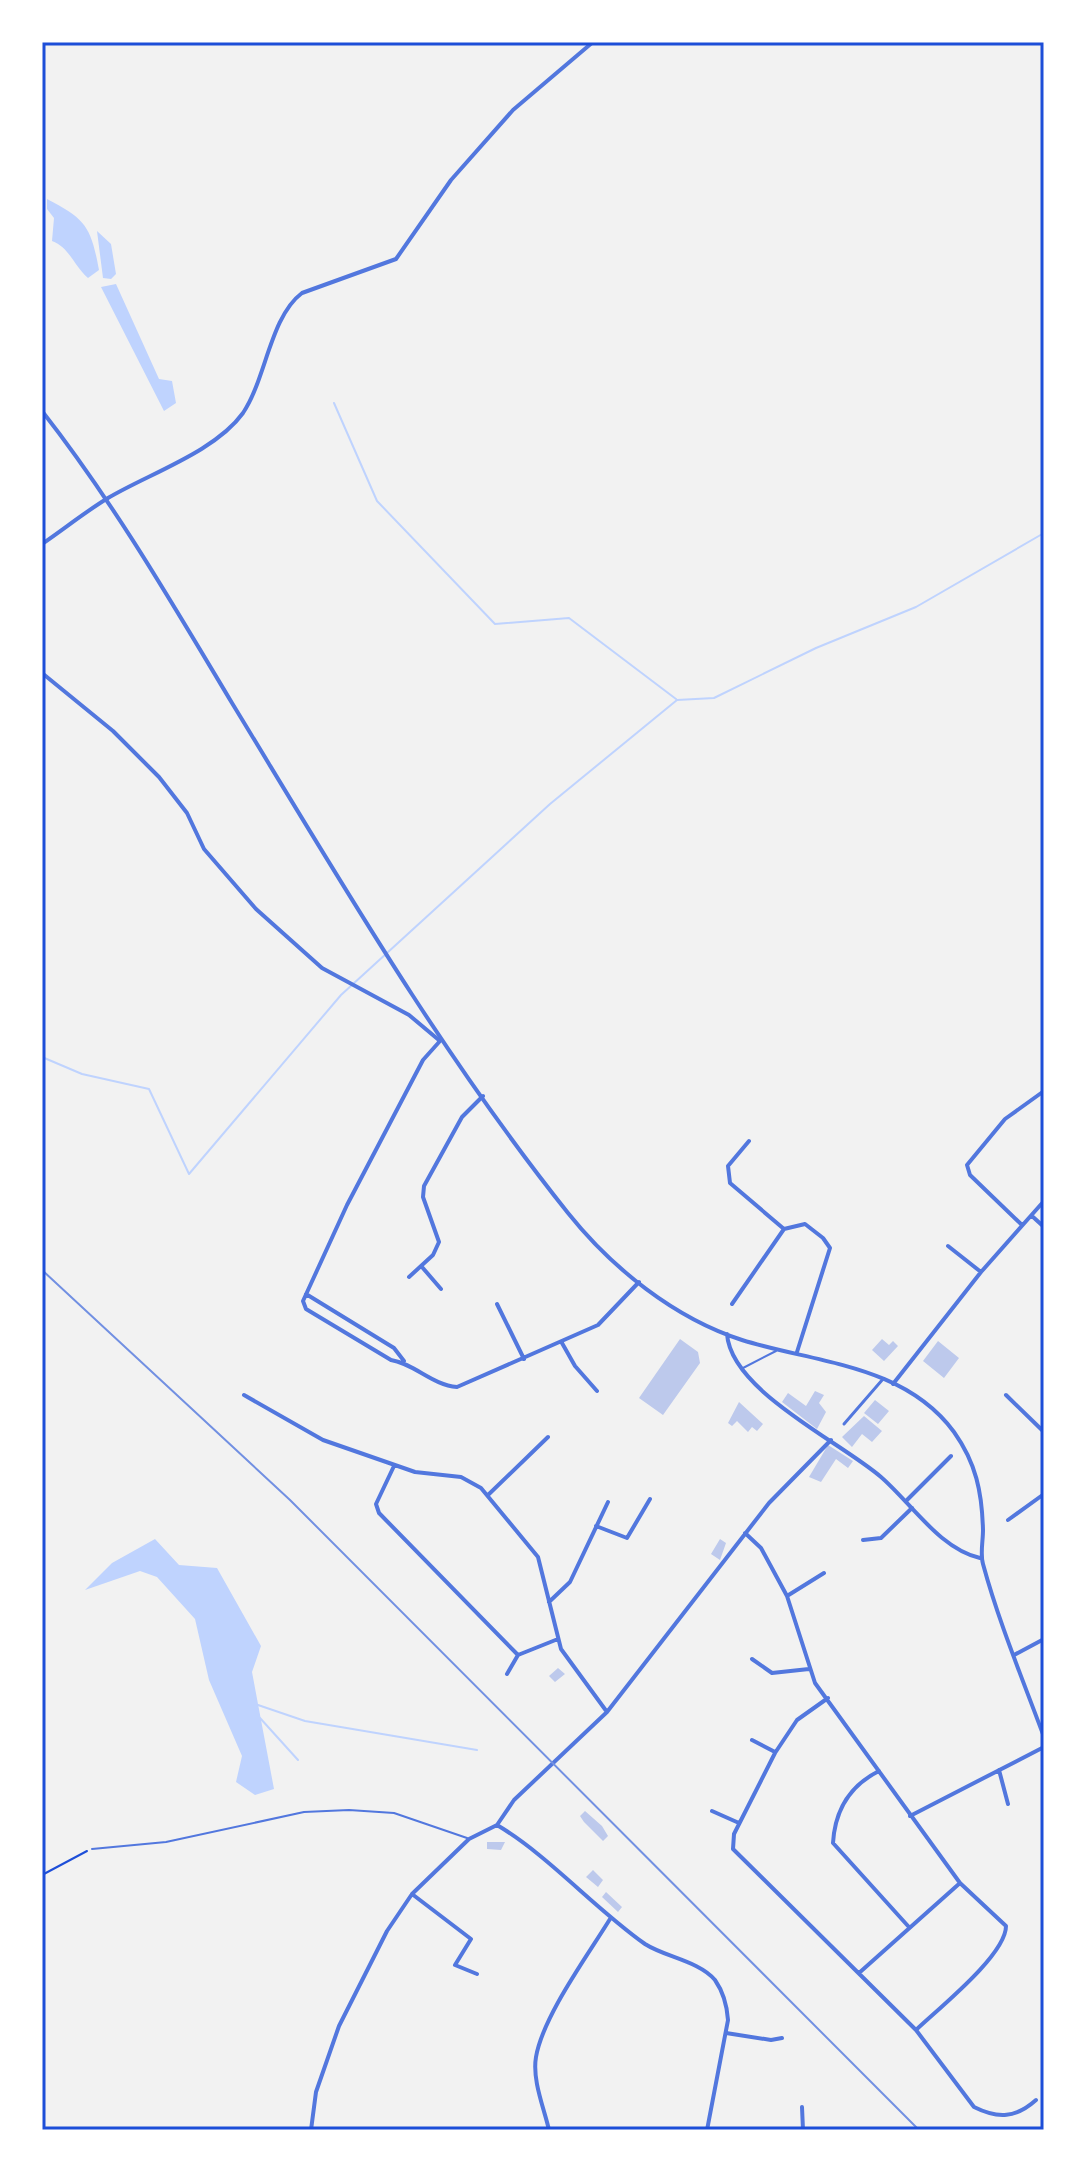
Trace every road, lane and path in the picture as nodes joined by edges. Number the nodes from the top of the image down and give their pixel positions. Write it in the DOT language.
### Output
graph roads {
  1 [pos="593,42"];
  2 [pos="42,411"];
  3 [pos="108,499"];
  4 [pos="42,544"];
  5 [pos="42,673"];
  6 [pos="440,1041"];
  7 [pos="1044,1091"];
  8 [pos="483,1096"];
  9 [pos="749,1141"];
  10 [pos="1044,1201"];
  11 [pos="1032,1216"];
  12 [pos="1022,1225"];
  13 [pos="1044,1227"];
  14 [pos="784,1229"];
  15 [pos="948,1246"];
  16 [pos="422,1267"];
  17 [pos="981,1272"];
  18 [pos="409,1277"];
  19 [pos="639,1282"];
  20 [pos="441,1289"];
  21 [pos="306,1294"];
  22 [pos="497,1304"];
  23 [pos="732,1304"];
  24 [pos="727,1334"];
  25 [pos="562,1343"];
  26 [pos="781,1349"];
  27 [pos="797,1352"];
  28 [pos="524,1359"];
  29 [pos="406,1362"];
  30 [pos="743,1368"];
  31 [pos="883,1379"];
  32 [pos="893,1384"];
  33 [pos="597,1391"];
  34 [pos="244,1395"];
  35 [pos="1006,1395"];
  36 [pos="844,1424"];
  37 [pos="1044,1432"];
  38 [pos="548,1437"];
  39 [pos="832,1440"];
  40 [pos="951,1456"];
  41 [pos="394,1466"];
  42 [pos="1044,1494"];
  43 [pos="488,1495"];
  44 [pos="650,1499"];
  45 [pos="907,1500"];
  46 [pos="608,1502"];
  47 [pos="913,1507"];
  48 [pos="1008,1520"];
  49 [pos="596,1526"];
  50 [pos="745,1533"];
  51 [pos="863,1540"];
  52 [pos="980,1558"];
  53 [pos="824,1573"];
  54 [pos="787,1596"];
  55 [pos="549,1602"];
  56 [pos="558,1639"];
  57 [pos="1044,1639"];
  58 [pos="518,1655"];
  59 [pos="1014,1655"];
  60 [pos="752,1659"];
  61 [pos="811,1669"];
  62 [pos="507,1674"];
  63 [pos="828,1698"];
  64 [pos="607,1712"];
  65 [pos="1044,1737"];
  66 [pos="752,1740"];
  67 [pos="1044,1747"];
  68 [pos="775,1753"];
  69 [pos="999,1770"];
  70 [pos="879,1771"];
  71 [pos="1008,1804"];
  72 [pos="712,1811"];
  73 [pos="910,1816"];
  74 [pos="739,1823"];
  75 [pos="497,1825"];
  76 [pos="469,1839"];
  77 [pos="92,1849"];
  78 [pos="42,1875"];
  79 [pos="960,1883"];
  80 [pos="412,1894"];
  81 [pos="610,1919"];
  82 [pos="908,1926"];
  83 [pos="859,1973"];
  84 [pos="477,1974"];
  85 [pos="916,2030"];
  86 [pos="726,2033"];
  87 [pos="782,2038"];
  88 [pos="1036,2100"];
  89 [pos="802,2107"];
  90 [pos="311,2130"];
  91 [pos="549,2130"];
  92 [pos="707,2130"];
  93 [pos="803,2130"];
  1 -- 3 [label="street"];
  2 -- 3 [label="street"];
  3 -- 4 [label="street"];
  3 -- 6 [label="street"];
  5 -- 6 [label="street"];
  6 -- 8 [label="street"];
  6 -- 21 [label="street"];
  7 -- 12 [label="street"];
  8 -- 16 [label="street"];
  8 -- 19 [label="street"];
  9 -- 14 [label="street"];
  10 -- 11 [label="street"];
  11 -- 12 [label="street"];
  11 -- 13 [label="street"];
  12 -- 17 [label="street"];
  14 -- 23 [label="street"];
  14 -- 27 [label="street"];
  15 -- 17 [label="street"];
  16 -- 18 [label="street"];
  16 -- 20 [label="street"];
  17 -- 32 [label="street"];
  19 -- 24 [label="street"];
  19 -- 25 [label="street"];
  21 -- 29 [label="street"];
  21 -- 29 [label="street"];
  22 -- 28 [label="street"];
  24 -- 26 [label="street"];
  24 -- 30 [label="street"];
  25 -- 28 [label="street"];
  25 -- 33 [label="street"];
  26 -- 27 [label="street"];
  26 -- 30 [label="lane"];
  27 -- 31 [label="street"];
  28 -- 29 [label="street"];
  30 -- 39 [label="street"];
  31 -- 32 [label="street"];
  31 -- 36 [label="street"];
  32 -- 52 [label="street"];
  34 -- 41 [label="street"];
  35 -- 37 [label="street"];
  38 -- 43 [label="street"];
  39 -- 45 [label="street"];
  39 -- 50 [label="street"];
  40 -- 45 [label="street"];
  41 -- 43 [label="street"];
  41 -- 58 [label="street"];
  42 -- 48 [label="street"];
  43 -- 55 [label="street"];
  44 -- 49 [label="street"];
  45 -- 47 [label="street"];
  46 -- 49 [label="street"];
  47 -- 51 [label="street"];
  47 -- 52 [label="street"];
  49 -- 55 [label="street"];
  50 -- 54 [label="street"];
  50 -- 64 [label="street"];
  52 -- 59 [label="street"];
  53 -- 54 [label="street"];
  54 -- 61 [label="street"];
  55 -- 56 [label="street"];
  56 -- 58 [label="street"];
  56 -- 64 [label="street"];
  57 -- 59 [label="street"];
  58 -- 62 [label="street"];
  59 -- 65 [label="street"];
  60 -- 61 [label="street"];
  61 -- 63 [label="street"];
  63 -- 68 [label="street"];
  63 -- 70 [label="street"];
  64 -- 75 [label="street"];
  66 -- 68 [label="street"];
  67 -- 69 [label="street"];
  68 -- 74 [label="street"];
  69 -- 71 [label="street"];
  69 -- 73 [label="street"];
  70 -- 73 [label="street"];
  70 -- 82 [label="street"];
  72 -- 74 [label="street"];
  73 -- 79 [label="street"];
  74 -- 83 [label="street"];
  75 -- 76 [label="street"];
  75 -- 81 [label="street"];
  76 -- 77 [label="lane"];
  76 -- 80 [label="street"];
  77 -- 78 [label="path"];
  79 -- 82 [label="street"];
  79 -- 85 [label="street"];
  80 -- 84 [label="street"];
  80 -- 90 [label="street"];
  81 -- 86 [label="street"];
  81 -- 91 [label="street"];
  82 -- 83 [label="street"];
  83 -- 85 [label="street"];
  85 -- 88 [label="street"];
  86 -- 87 [label="street"];
  86 -- 92 [label="street"];
  89 -- 93 [label="street"];
}
